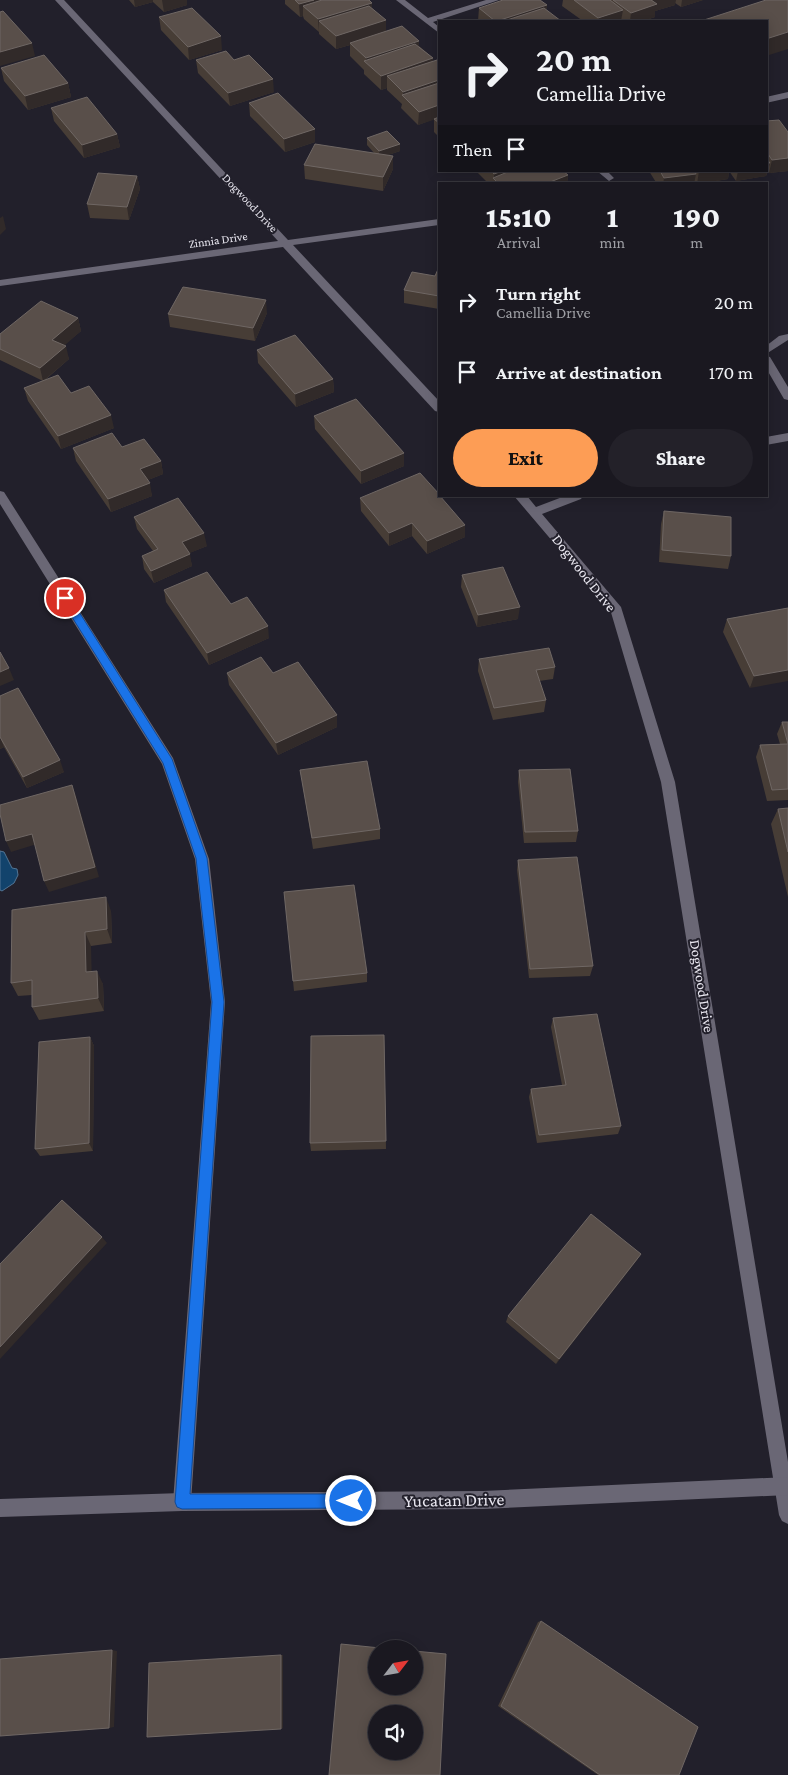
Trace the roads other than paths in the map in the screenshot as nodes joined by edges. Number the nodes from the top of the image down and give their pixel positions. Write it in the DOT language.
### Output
graph roads {
  1 [pos="59,0"];
  2 [pos="400,0"];
  3 [pos="495,0"];
  4 [pos="427,21"];
  5 [pos="438,30"];
  6 [pos="788,95"];
  7 [pos="768,100"];
  8 [pos="602,172"];
  9 [pos="610,178"];
  10 [pos="438,222"];
  11 [pos="287,243"];
  12 [pos="0,283"];
  13 [pos="788,337"];
  14 [pos="768,350"];
  15 [pos="768,362"];
  16 [pos="788,396"];
  17 [pos="438,407"];
  18 [pos="788,437"];
  19 [pos="768,440"];
  20 [pos="0,495"];
  21 [pos="521,497"];
  22 [pos="574,497"];
  23 [pos="534,512"];
  24 [pos="786,1486"];
  25 [pos="182,1502"];
  26 [pos="0,1508"];
  27 [pos="788,1514"];
  1 -- 11 [label="street, Dogwood Drive"];
  2 -- 4 [label="street"];
  3 -- 4 [label="street"];
  4 -- 5 [label="street"];
  6 -- 7 [label="street"];
  8 -- 9 [label="street"];
  10 -- 11 [label="street, Zinnia Drive"];
  11 -- 12 [label="street, Zinnia Drive"];
  11 -- 17 [label="street, Dogwood Drive"];
  13 -- 14 [label="street"];
  15 -- 16 [label="street"];
  18 -- 19 [label="street"];
  20 -- 25 [label="street"];
  21 -- 23 [label="street, Dogwood Drive"];
  22 -- 23 [label="street"];
  23 -- 24 [label="street, Dogwood Drive"];
  24 -- 25 [label="street, Yucatan Drive"];
  24 -- 27 [label="street, Dogwood Drive"];
  25 -- 26 [label="street, Yucatan Drive"];
}
